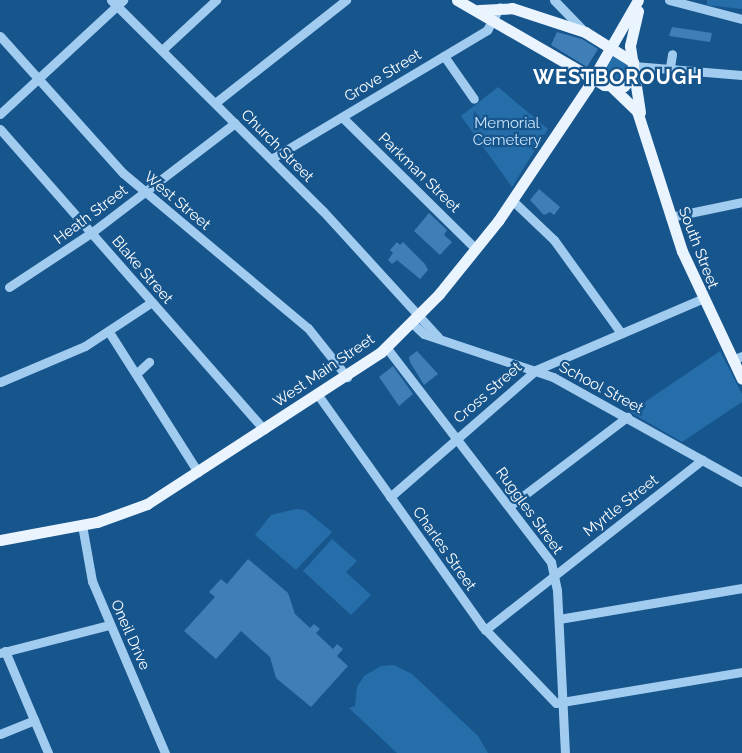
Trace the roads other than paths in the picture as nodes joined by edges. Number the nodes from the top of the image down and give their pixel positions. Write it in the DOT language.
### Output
graph roads {
  1 [pos="216,0"];
  2 [pos="346,0"];
  3 [pos="458,0"];
  4 [pos="554,0"];
  5 [pos="638,0"];
  6 [pos="642,0"];
  7 [pos="668,0"];
  8 [pos="117,2"];
  9 [pos="500,7"];
  10 [pos="480,10"];
  11 [pos="495,19"];
  12 [pos="742,19"];
  13 [pos="621,28"];
  14 [pos="585,32"];
  15 [pos="0,36"];
  16 [pos="596,37"];
  17 [pos="612,46"];
  18 [pos="162,50"];
  19 [pos="622,53"];
  20 [pos="672,54"];
  21 [pos="444,56"];
  22 [pos="603,60"];
  23 [pos="634,67"];
  24 [pos="670,67"];
  25 [pos="742,75"];
  26 [pos="39,80"];
  27 [pos="591,81"];
  28 [pos="610,87"];
  29 [pos="474,99"];
  30 [pos="215,103"];
  31 [pos="0,114"];
  32 [pos="342,117"];
  33 [pos="641,122"];
  34 [pos="235,123"];
  35 [pos="0,129"];
  36 [pos="271,159"];
  37 [pos="144,192"];
  38 [pos="513,201"];
  39 [pos="742,202"];
  40 [pos="670,217"];
  41 [pos="92,234"];
  42 [pos="476,249"];
  43 [pos="9,287"];
  44 [pos="702,299"];
  45 [pos="152,302"];
  46 [pos="416,319"];
  47 [pos="109,332"];
  48 [pos="621,333"];
  49 [pos="386,347"];
  50 [pos="737,358"];
  51 [pos="149,362"];
  52 [pos="536,370"];
  53 [pos="136,374"];
  54 [pos="347,377"];
  55 [pos="742,379"];
  56 [pos="0,382"];
  57 [pos="318,395"];
  58 [pos="627,417"];
  59 [pos="264,430"];
  60 [pos="457,438"];
  61 [pos="702,460"];
  62 [pos="198,472"];
  63 [pos="742,482"];
  64 [pos="390,497"];
  65 [pos="511,505"];
  66 [pos="82,525"];
  67 [pos="0,540"];
  68 [pos="555,574"];
  69 [pos="742,588"];
  70 [pos="559,619"];
  71 [pos="109,625"];
  72 [pos="485,630"];
  73 [pos="3,652"];
  74 [pos="742,672"];
  75 [pos="563,703"];
  76 [pos="34,720"];
  77 [pos="0,734"];
  78 [pos="48,753"];
  79 [pos="165,753"];
  80 [pos="565,753"];
  1 -- 18 [label="street"];
  2 -- 30 [label="street"];
  3 -- 10 [label="main road, South Street"];
  4 -- 14 [label="street"];
  5 -- 13 [label="main road, West Main Street"];
  6 -- 23 [label="main road, South Street"];
  7 -- 12 [label="street"];
  8 -- 18 [label="street, Church Street"];
  8 -- 26 [label="street"];
  9 -- 10 [label="main road"];
  9 -- 11 [label="street, Grove Street"];
  9 -- 14 [label="main road"];
  10 -- 11 [label="main road, South Street"];
  11 -- 21 [label="street, Grove Street"];
  11 -- 27 [label="main road, South Street"];
  13 -- 16 [label="main road"];
  13 -- 17 [label="main road, West Main Street"];
  14 -- 16 [label="main road"];
  15 -- 26 [label="street, West Street"];
  16 -- 17 [label="main road"];
  17 -- 19 [label="main road"];
  17 -- 22 [label="main road, West Main Street"];
  18 -- 30 [label="street, Church Street"];
  19 -- 22 [label="main road"];
  19 -- 23 [label="main road"];
  20 -- 24 [label="street"];
  21 -- 29 [label="street"];
  21 -- 32 [label="street, Grove Street"];
  22 -- 27 [label="main road, West Main Street"];
  22 -- 28 [label="main road"];
  23 -- 24 [label="street"];
  23 -- 28 [label="main road"];
  23 -- 33 [label="main road, South Street"];
  24 -- 25 [label="street"];
  26 -- 31 [label="street"];
  26 -- 37 [label="street, West Street"];
  27 -- 28 [label="main road, South Street"];
  27 -- 38 [label="main road, West Main Street"];
  28 -- 33 [label="main road, South Street"];
  30 -- 34 [label="street, Church Street"];
  32 -- 36 [label="street, Grove Street"];
  32 -- 42 [label="street, Parkman Street"];
  33 -- 40 [label="main road, South Street"];
  34 -- 36 [label="street, Church Street"];
  34 -- 37 [label="street, Heath Street"];
  35 -- 41 [label="street, Blake Street"];
  36 -- 46 [label="street, Church Street"];
  37 -- 41 [label="street, Heath Street"];
  37 -- 54 [label="street, West Street"];
  38 -- 42 [label="main road, West Main Street"];
  38 -- 48 [label="street"];
  39 -- 40 [label="street"];
  40 -- 44 [label="main road, South Street"];
  41 -- 43 [label="street, Heath Street"];
  41 -- 45 [label="street, Blake Street"];
  42 -- 46 [label="main road, West Main Street"];
  44 -- 48 [label="street, Cross Street"];
  44 -- 50 [label="main road, South Street"];
  45 -- 47 [label="street"];
  45 -- 59 [label="street, Blake Street"];
  46 -- 49 [label="main road, West Main Street"];
  46 -- 52 [label="street, School Street"];
  47 -- 53 [label="street"];
  47 -- 56 [label="street"];
  48 -- 52 [label="street, Cross Street"];
  49 -- 54 [label="main road, West Main Street"];
  49 -- 60 [label="street, Ruggles Street"];
  50 -- 55 [label="main road, South Street"];
  51 -- 53 [label="street"];
  52 -- 58 [label="street, School Street"];
  52 -- 60 [label="street, Cross Street"];
  53 -- 62 [label="street"];
  54 -- 57 [label="main road, West Main Street"];
  57 -- 59 [label="main road, West Main Street"];
  57 -- 64 [label="street, Charles Street"];
  58 -- 61 [label="street, School Street"];
  58 -- 65 [label="street"];
  59 -- 62 [label="main road, West Main Street"];
  60 -- 64 [label="street, Cross Street"];
  60 -- 65 [label="street, Ruggles Street"];
  61 -- 63 [label="street, School Street"];
  61 -- 68 [label="street, Myrtle Street"];
  62 -- 66 [label="main road, West Main Street"];
  64 -- 72 [label="street, Charles Street"];
  65 -- 68 [label="street, Ruggles Street"];
  66 -- 67 [label="main road, West Main Street"];
  66 -- 71 [label="street, Oneil Drive"];
  68 -- 70 [label="street, Ruggles Street"];
  68 -- 72 [label="street, Myrtle Street"];
  69 -- 70 [label="street"];
  70 -- 75 [label="street, Ruggles Street"];
  71 -- 73 [label="street"];
  71 -- 79 [label="street, Oneil Drive"];
  72 -- 75 [label="street, Charles Street"];
  73 -- 76 [label="street"];
  74 -- 75 [label="street"];
  75 -- 80 [label="street, Ruggles Street"];
  76 -- 77 [label="street"];
  76 -- 78 [label="street"];
}
